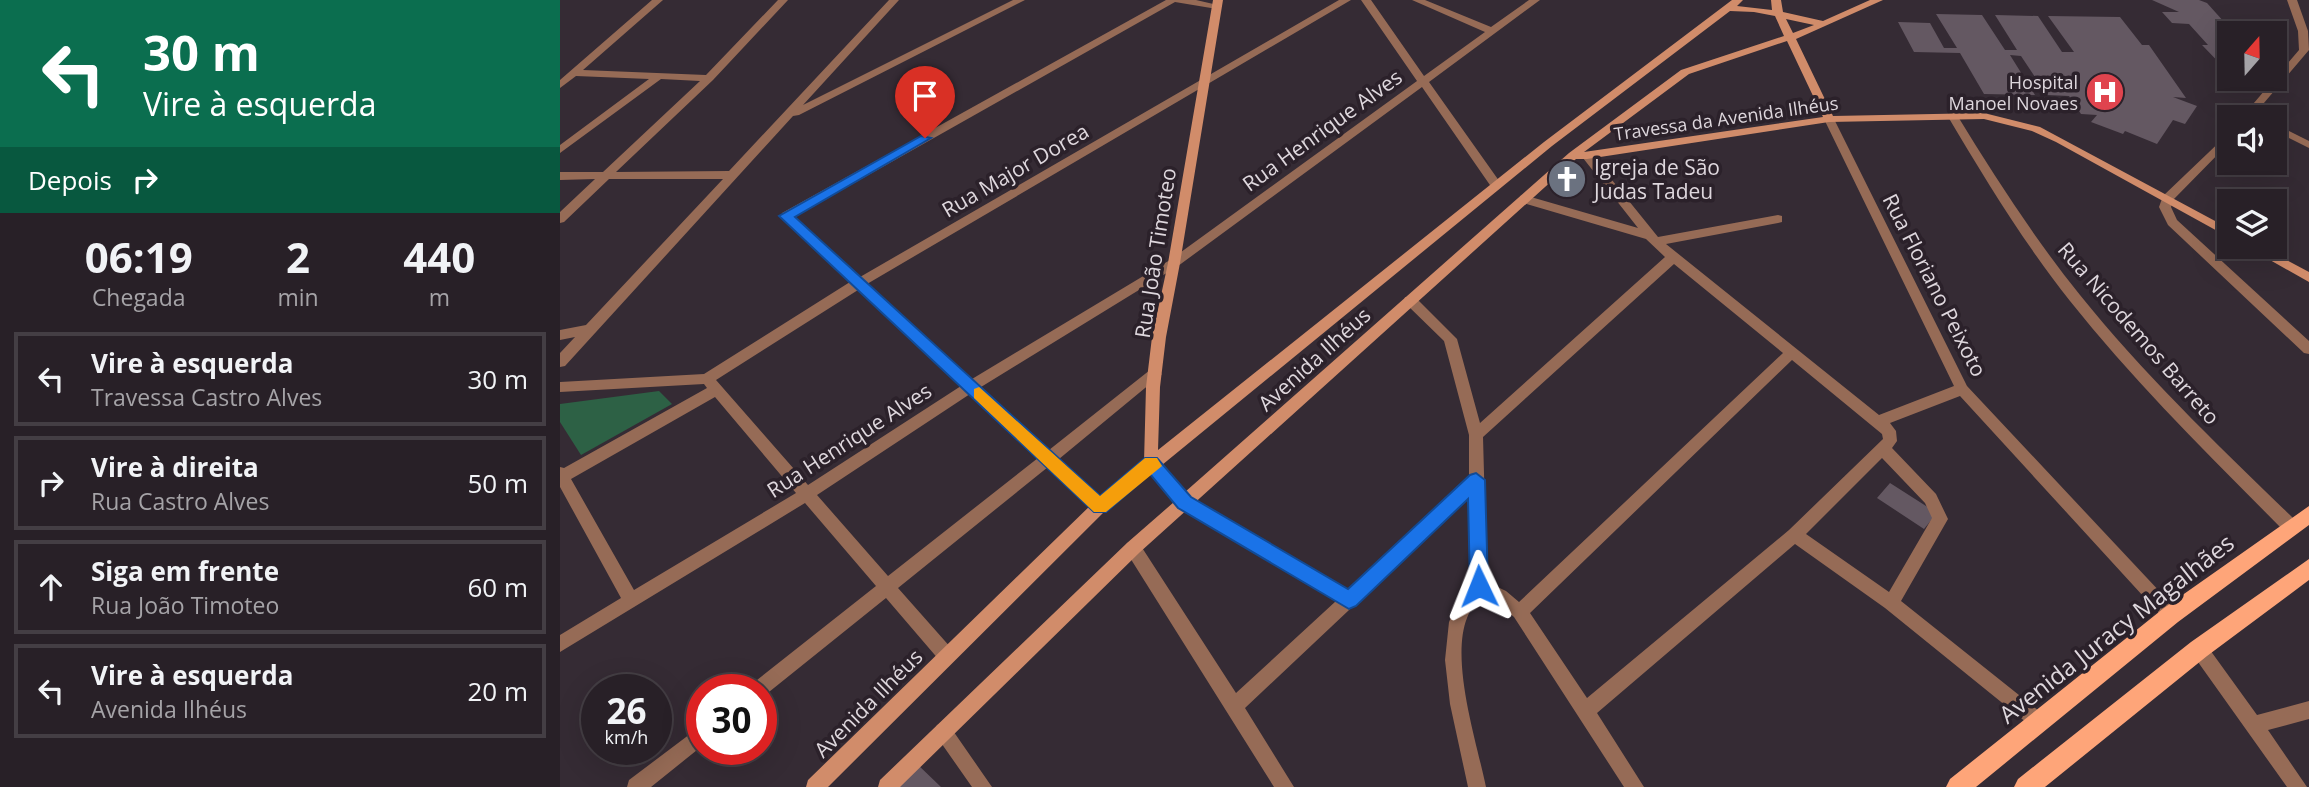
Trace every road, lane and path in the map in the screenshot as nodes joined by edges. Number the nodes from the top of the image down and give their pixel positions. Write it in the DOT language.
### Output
graph roads {
  1 [pos="658,0"];
  2 [pos="783,0"];
  3 [pos="894,0"];
  4 [pos="1020,0"];
  5 [pos="1175,0"];
  6 [pos="1366,0"];
  7 [pos="1417,0"];
  8 [pos="1535,0"];
  9 [pos="1776,0"];
  10 [pos="1878,0"];
  11 [pos="2292,0"];
  12 [pos="1340,2"];
  13 [pos="1217,3"];
  14 [pos="1732,4"];
  15 [pos="1781,16"];
  16 [pos="1825,24"];
  17 [pos="1492,31"];
  18 [pos="2306,31"];
  19 [pos="1792,36"];
  20 [pos="2307,51"];
  21 [pos="576,73"];
  22 [pos="658,77"];
  23 [pos="709,78"];
  24 [pos="1425,81"];
  25 [pos="1202,83"];
  26 [pos="560,85"];
  27 [pos="2260,105"];
  28 [pos="1952,115"];
  29 [pos="788,117"];
  30 [pos="1829,119"];
  31 [pos="2287,133"];
  32 [pos="2309,145"];
  33 [pos="2217,148"];
  34 [pos="560,150"];
  35 [pos="1580,155"];
  36 [pos="730,174"];
  37 [pos="560,176"];
  38 [pos="607,176"];
  39 [pos="1496,185"];
  40 [pos="1524,199"];
  41 [pos="2167,199"];
  42 [pos="560,219"];
  43 [pos="1778,219"];
  44 [pos="2217,227"];
  45 [pos="1653,239"];
  46 [pos="1673,257"];
  47 [pos="2275,259"];
  48 [pos="1174,263"];
  49 [pos="2309,278"];
  50 [pos="858,284"];
  51 [pos="1410,300"];
  52 [pos="590,329"];
  53 [pos="560,335"];
  54 [pos="2309,349"];
  55 [pos="1791,353"];
  56 [pos="560,362"];
  57 [pos="1155,374"];
  58 [pos="711,385"];
  59 [pos="560,387"];
  60 [pos="972,387"];
  61 [pos="1962,389"];
  62 [pos="1880,421"];
  63 [pos="1476,435"];
  64 [pos="1882,448"];
  65 [pos="1049,459"];
  66 [pos="1151,463"];
  67 [pos="561,475"];
  68 [pos="1476,480"];
  69 [pos="805,495"];
  70 [pos="1184,502"];
  71 [pos="1100,506"];
  72 [pos="2309,514"];
  73 [pos="2290,526"];
  74 [pos="1795,535"];
  75 [pos="1133,548"];
  76 [pos="2309,568"];
  77 [pos="1479,586"];
  78 [pos="886,589"];
  79 [pos="631,600"];
  80 [pos="1349,600"];
  81 [pos="1891,603"];
  82 [pos="1520,612"];
  83 [pos="2171,615"];
  84 [pos="560,644"];
  85 [pos="2199,649"];
  86 [pos="946,654"];
  87 [pos="777,675"];
  88 [pos="1235,706"];
  89 [pos="2309,710"];
  90 [pos="1584,712"];
  91 [pos="2038,721"];
  92 [pos="2254,725"];
  93 [pos="943,730"];
  94 [pos="686,747"];
  95 [pos="636,787"];
  96 [pos="815,787"];
  97 [pos="887,787"];
  98 [pos="983,787"];
  99 [pos="1285,787"];
  100 [pos="1477,787"];
  101 [pos="1635,787"];
  102 [pos="1958,787"];
  103 [pos="2026,787"];
  104 [pos="2298,787"];
  1 -- 21 [label="street"];
  2 -- 23 [label="street"];
  3 -- 29 [label="street"];
  4 -- 29 [label="street"];
  5 -- 13 [label="street"];
  5 -- 50 [label="street"];
  6 -- 24 [label="street"];
  7 -- 17 [label="street"];
  8 -- 17 [label="street, Rua Henrique Alves"];
  9 -- 15 [label="main road"];
  10 -- 16 [label="main road, Avenida Ilhéus"];
  11 -- 18 [label="street"];
  12 -- 25 [label="street, Rua Major Dorea"];
  13 -- 25 [label="main road, Rua João Timoteo"];
  14 -- 15 [label="main road, Avenida Ilhéus"];
  14 -- 39 [label="main road, Avenida Ilhéus"];
  15 -- 16 [label="main road, Avenida Ilhéus"];
  15 -- 19 [label="main road"];
  16 -- 19 [label="main road, Avenida Ilhéus"];
  17 -- 24 [label="street, Rua Henrique Alves"];
  18 -- 20 [label="street"];
  19 -- 30 [label="main road, Rua Floriano Peixoto"];
  19 -- 35 [label="main road, Avenida Ilhéus"];
  20 -- 27 [label="street"];
  21 -- 22 [label="street"];
  21 -- 26 [label="street"];
  22 -- 23 [label="street"];
  22 -- 34 [label="street"];
  23 -- 38 [label="street"];
  24 -- 39 [label="street"];
  24 -- 48 [label="street, Rua Henrique Alves"];
  25 -- 48 [label="main road, Rua João Timoteo"];
  25 -- 50 [label="street, Rua Major Dorea"];
  28 -- 30 [label="main road, Travessa da Avenida Ilhéus"];
  28 -- 41 [label="main road, Travessa da Avenida Ilhéus"];
  28 -- 73 [label="street, Rua Nicodemos Barreto"];
  29 -- 36 [label="street"];
  30 -- 35 [label="main road, Travessa da Avenida Ilhéus"];
  30 -- 61 [label="street, Rua Floriano Peixoto"];
  31 -- 32 [label="street"];
  33 -- 41 [label="street"];
  35 -- 40 [label="main road, Avenida Ilhéus"];
  35 -- 45 [label="street"];
  36 -- 38 [label="street"];
  36 -- 52 [label="street"];
  37 -- 38 [label="street"];
  38 -- 42 [label="street"];
  39 -- 66 [label="main road, Avenida Ilhéus"];
  40 -- 45 [label="street"];
  40 -- 51 [label="main road, Avenida Ilhéus"];
  41 -- 44 [label="main road, Travessa da Avenida Ilhéus"];
  41 -- 54 [label="street"];
  43 -- 45 [label="street"];
  45 -- 46 [label="street"];
  46 -- 55 [label="street"];
  46 -- 63 [label="street"];
  47 -- 49 [label="main road"];
  48 -- 57 [label="main road, Rua João Timoteo"];
  48 -- 60 [label="street, Rua Henrique Alves"];
  50 -- 58 [label="street, Rua Major Dorea"];
  50 -- 60 [label="street"];
  51 -- 63 [label="street"];
  51 -- 70 [label="main road, Avenida Ilhéus"];
  52 -- 53 [label="street"];
  52 -- 56 [label="street"];
  55 -- 62 [label="street"];
  55 -- 82 [label="street"];
  57 -- 65 [label="street"];
  57 -- 66 [label="main road, Rua João Timoteo"];
  58 -- 59 [label="street"];
  58 -- 67 [label="street, Rua Major Dorea"];
  58 -- 69 [label="street"];
  60 -- 65 [label="street"];
  60 -- 69 [label="street, Rua Henrique Alves"];
  61 -- 62 [label="street"];
  61 -- 83 [label="street, Rua Floriano Peixoto"];
  62 -- 64 [label="street"];
  63 -- 68 [label="street"];
  64 -- 74 [label="street"];
  64 -- 81 [label="street"];
  65 -- 71 [label="street"];
  65 -- 78 [label="street"];
  66 -- 70 [label="main road"];
  66 -- 71 [label="main road, Avenida Ilhéus"];
  67 -- 79 [label="street"];
  68 -- 77 [label="street"];
  68 -- 80 [label="street"];
  69 -- 78 [label="street"];
  69 -- 79 [label="street, Rua Henrique Alves"];
  70 -- 75 [label="main road, Avenida Ilhéus"];
  70 -- 80 [label="street"];
  71 -- 86 [label="main road, Avenida Ilhéus"];
  72 -- 73 [label="main road, Avenida Juracy Magalhães"];
  73 -- 83 [label="main road, Avenida Juracy Magalhães"];
  74 -- 81 [label="street"];
  74 -- 90 [label="street"];
  75 -- 88 [label="street"];
  75 -- 93 [label="main road, Avenida Ilhéus"];
  76 -- 85 [label="main road"];
  77 -- 82 [label="street"];
  77 -- 100 [label="street"];
  78 -- 86 [label="street"];
  78 -- 87 [label="street"];
  79 -- 84 [label="street, Rua Henrique Alves"];
  80 -- 88 [label="street"];
  81 -- 91 [label="street"];
  82 -- 90 [label="street"];
  83 -- 91 [label="main road, Avenida Juracy Magalhães"];
  85 -- 92 [label="street"];
  85 -- 103 [label="main road"];
  86 -- 96 [label="main road, Avenida Ilhéus"];
  88 -- 99 [label="street"];
  89 -- 92 [label="street"];
  90 -- 101 [label="street"];
  91 -- 102 [label="main road, Avenida Juracy Magalhães"];
  92 -- 104 [label="street"];
  93 -- 97 [label="main road, Avenida Ilhéus"];
  93 -- 98 [label="street"];
  94 -- 95 [label="street"];
}
